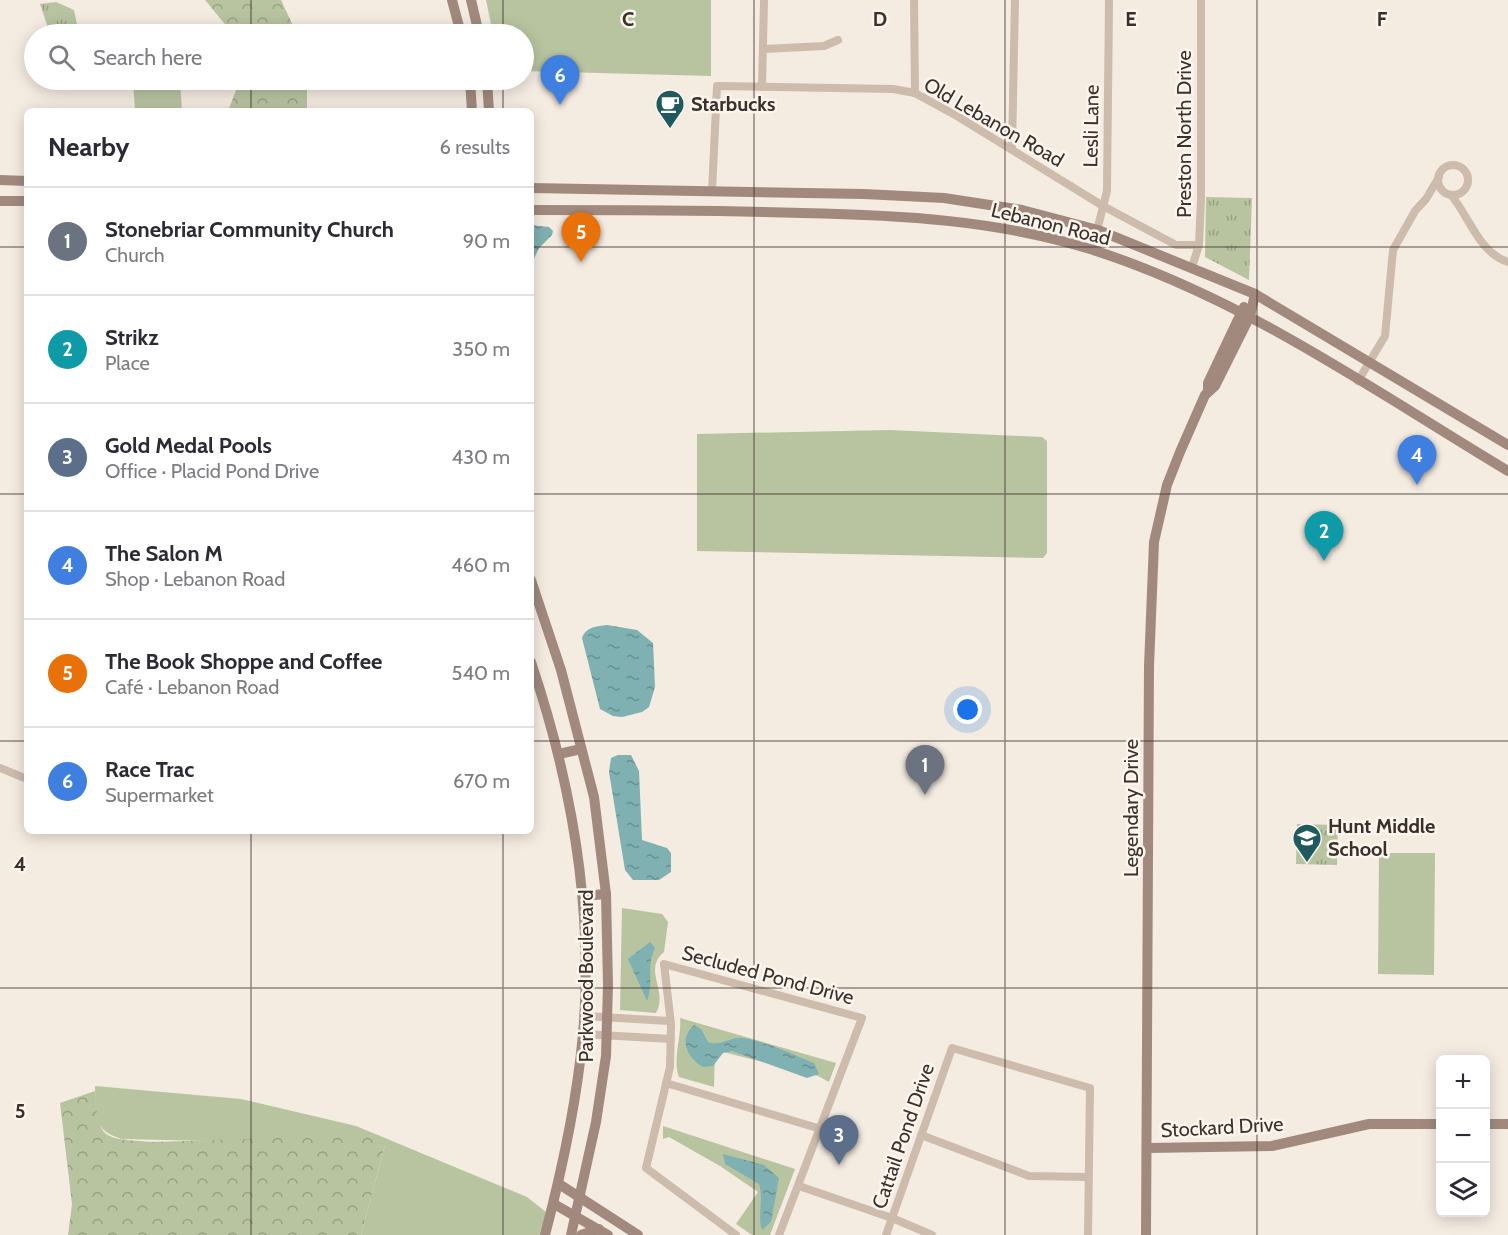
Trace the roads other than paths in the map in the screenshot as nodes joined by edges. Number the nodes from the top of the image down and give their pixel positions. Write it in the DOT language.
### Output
graph roads {
  1 [pos="452,0"];
  2 [pos="471,0"];
  3 [pos="764,0"];
  4 [pos="914,0"];
  5 [pos="1015,0"];
  6 [pos="1109,0"];
  7 [pos="1201,0"];
  8 [pos="458,24"];
  9 [pos="477,24"];
  10 [pos="838,40"];
  11 [pos="764,49"];
  12 [pos="762,87"];
  13 [pos="471,90"];
  14 [pos="488,90"];
  15 [pos="915,93"];
  16 [pos="472,108"];
  17 [pos="489,108"];
  18 [pos="1012,148"];
  19 [pos="1438,177"];
  20 [pos="0,180"];
  21 [pos="24,181"];
  22 [pos="534,188"];
  23 [pos="1465,189"];
  24 [pos="712,192"];
  25 [pos="1447,193"];
  26 [pos="1426,199"];
  27 [pos="0,201"];
  28 [pos="24,201"];
  29 [pos="1103,206"];
  30 [pos="1464,209"];
  31 [pos="534,210"];
  32 [pos="712,210"];
  33 [pos="1098,230"];
  34 [pos="1199,245"];
  35 [pos="1092,250"];
  36 [pos="1508,262"];
  37 [pos="1192,267"];
  38 [pos="1255,294"];
  39 [pos="1245,314"];
  40 [pos="1371,361"];
  41 [pos="1358,381"];
  42 [pos="1508,445"];
  43 [pos="1508,471"];
  44 [pos="534,591"];
  45 [pos="542,620"];
  46 [pos="534,623"];
  47 [pos="534,672"];
  48 [pos="581,749"];
  49 [pos="559,754"];
  50 [pos="0,768"];
  51 [pos="24,778"];
  52 [pos="606,894"];
  53 [pos="583,896"];
  54 [pos="584,1016"];
  55 [pos="607,1017"];
  56 [pos="669,1021"];
  57 [pos="583,1034"];
  58 [pos="607,1034"];
  59 [pos="671,1039"];
  60 [pos="666,1083"];
  61 [pos="1436,1124"];
  62 [pos="1490,1124"];
  63 [pos="1508,1124"];
  64 [pos="821,1129"];
  65 [pos="921,1135"];
  66 [pos="1147,1148"];
  67 [pos="1088,1177"];
  68 [pos="559,1184"];
  69 [pos="800,1186"];
  70 [pos="579,1196"];
  71 [pos="554,1204"];
  72 [pos="575,1215"];
  73 [pos="892,1218"];
  74 [pos="603,1232"];
  75 [pos="545,1235"];
  76 [pos="571,1235"];
  77 [pos="581,1235"];
  78 [pos="638,1235"];
  79 [pos="736,1235"];
  80 [pos="779,1235"];
  81 [pos="886,1235"];
  82 [pos="932,1235"];
  83 [pos="1088,1235"];
  84 [pos="1146,1235"];
  1 -- 8 [label="main road"];
  2 -- 9 [label="main road"];
  3 -- 11 [label="street"];
  4 -- 15 [label="street"];
  5 -- 18 [label="street"];
  6 -- 29 [label="street, Lesli Lane"];
  7 -- 34 [label="street, Preston North Drive"];
  10 -- 11 [label="street"];
  11 -- 12 [label="street"];
  12 -- 15 [label="street, Old Lebanon Road"];
  12 -- 24 [label="street, Old Lebanon Road"];
  13 -- 16 [label="main road"];
  14 -- 17 [label="main road"];
  15 -- 18 [label="street, Old Lebanon Road"];
  18 -- 29 [label="street, Old Lebanon Road"];
  19 -- 23 [label="street"];
  19 -- 25 [label="street"];
  19 -- 26 [label="street"];
  20 -- 21 [label="main road"];
  22 -- 24 [label="main road, Lebanon Road"];
  23 -- 25 [label="street"];
  23 -- 30 [label="street"];
  24 -- 32 [label="main road"];
  24 -- 33 [label="main road, Lebanon Road"];
  25 -- 26 [label="street"];
  25 -- 30 [label="street"];
  26 -- 40 [label="street"];
  27 -- 28 [label="main road"];
  29 -- 33 [label="street, Lesli Lane"];
  29 -- 34 [label="street, Old Lebanon Road"];
  30 -- 36 [label="street"];
  31 -- 32 [label="main road, Lebanon Road"];
  32 -- 35 [label="main road, Lebanon Road"];
  33 -- 35 [label="street, Lesli Lane"];
  33 -- 37 [label="main road, Lebanon Road"];
  34 -- 37 [label="street, Preston North Drive"];
  35 -- 39 [label="main road, Lebanon Road"];
  37 -- 38 [label="main road, Lebanon Road"];
  38 -- 39 [label="main road, Legendary Drive"];
  38 -- 40 [label="main road, Lebanon Road"];
  39 -- 41 [label="main road, Lebanon Road"];
  39 -- 66 [label="main road, Legendary Drive"];
  40 -- 41 [label="street"];
  40 -- 42 [label="main road, Lebanon Road"];
  41 -- 43 [label="main road, Lebanon Road"];
  44 -- 45 [label="main road, Parkwood Boulevard"];
  45 -- 46 [label="main road"];
  45 -- 48 [label="main road, Parkwood Boulevard"];
  47 -- 49 [label="main road, Parkwood Boulevard"];
  48 -- 49 [label="main road"];
  48 -- 52 [label="main road, Parkwood Boulevard"];
  49 -- 53 [label="main road, Parkwood Boulevard"];
  50 -- 51 [label="street"];
  52 -- 53 [label="main road"];
  52 -- 55 [label="main road, Parkwood Boulevard"];
  53 -- 54 [label="main road, Parkwood Boulevard"];
  54 -- 55 [label="street"];
  54 -- 57 [label="main road, Parkwood Boulevard"];
  55 -- 56 [label="street"];
  55 -- 58 [label="main road, Parkwood Boulevard"];
  56 -- 59 [label="street"];
  56 -- 64 [label="street, Secluded Pond Drive"];
  57 -- 58 [label="street"];
  57 -- 68 [label="main road, Parkwood Boulevard"];
  58 -- 59 [label="street"];
  58 -- 70 [label="main road, Parkwood Boulevard"];
  59 -- 60 [label="street"];
  60 -- 64 [label="street"];
  60 -- 79 [label="street"];
  61 -- 66 [label="main road, Stockard Drive"];
  62 -- 63 [label="main road"];
  64 -- 69 [label="street"];
  65 -- 67 [label="street"];
  65 -- 67 [label="street, Cattail Pond Drive"];
  65 -- 73 [label="street, Cattail Pond Drive"];
  66 -- 84 [label="main road, Legendary Drive"];
  67 -- 83 [label="street"];
  68 -- 70 [label="main road"];
  68 -- 71 [label="main road, Parkwood Boulevard"];
  69 -- 73 [label="street"];
  69 -- 80 [label="street"];
  70 -- 72 [label="main road, Parkwood Boulevard"];
  70 -- 78 [label="main road"];
  71 -- 72 [label="main road"];
  71 -- 75 [label="main road, Parkwood Boulevard"];
  72 -- 74 [label="main road"];
  72 -- 76 [label="main road, Parkwood Boulevard"];
  73 -- 81 [label="street, Cattail Pond Drive"];
  73 -- 82 [label="street"];
  74 -- 77 [label="main road"];
}
